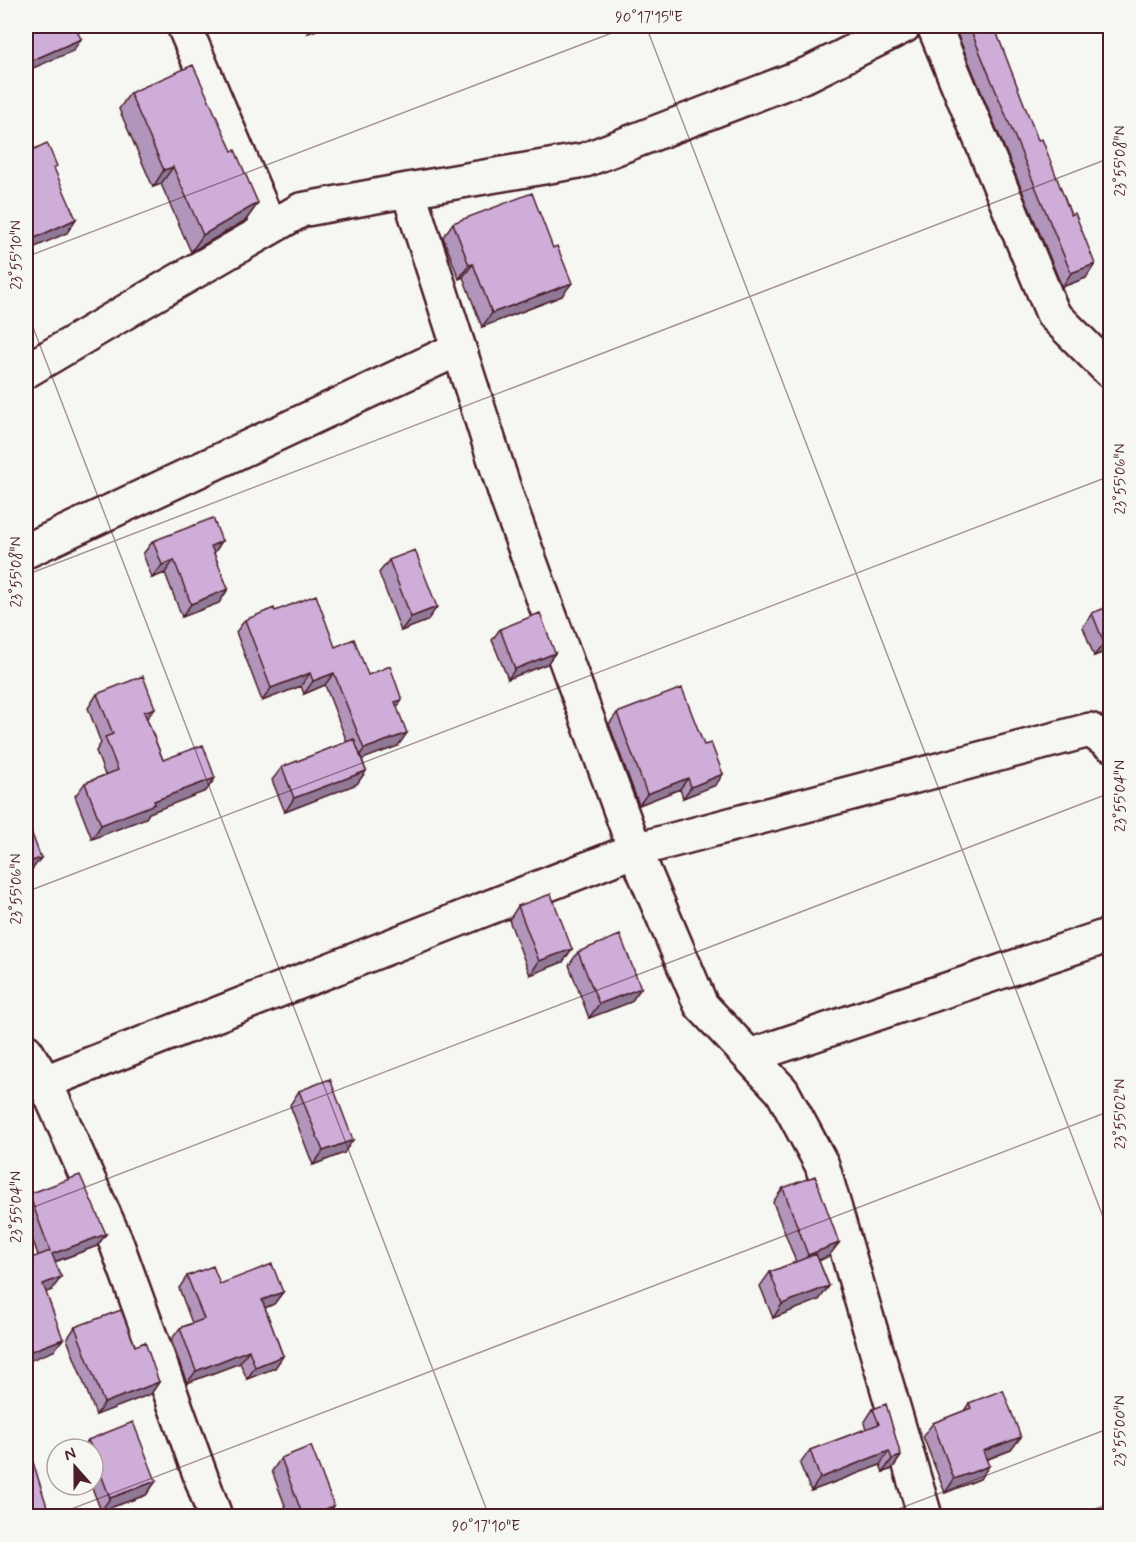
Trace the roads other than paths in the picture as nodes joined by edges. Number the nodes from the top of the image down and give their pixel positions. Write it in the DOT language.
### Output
graph roads {
  1 [pos="184,26"];
  2 [pos="904,26"];
  3 [pos="934,26"];
  4 [pos="408,190"];
  5 [pos="270,228"];
  6 [pos="458,349"];
  7 [pos="26,371"];
  8 [pos="1110,371"];
  9 [pos="26,551"];
  10 [pos="1110,744"];
  11 [pos="635,850"];
  12 [pos="1110,935"];
  13 [pos="26,1051"];
  14 [pos="750,1056"];
  15 [pos="45,1082"];
  16 [pos="215,1516"];
  17 [pos="926,1516"];
  1 -- 5 [label="street"];
  2 -- 4 [label="street"];
  3 -- 8 [label="street"];
  4 -- 5 [label="street"];
  4 -- 6 [label="street"];
  5 -- 7 [label="street"];
  6 -- 9 [label="street"];
  6 -- 11 [label="street"];
  10 -- 11 [label="street"];
  11 -- 14 [label="street"];
  11 -- 15 [label="street"];
  12 -- 14 [label="street"];
  13 -- 15 [label="street"];
  14 -- 17 [label="street"];
  15 -- 16 [label="street"];
}
